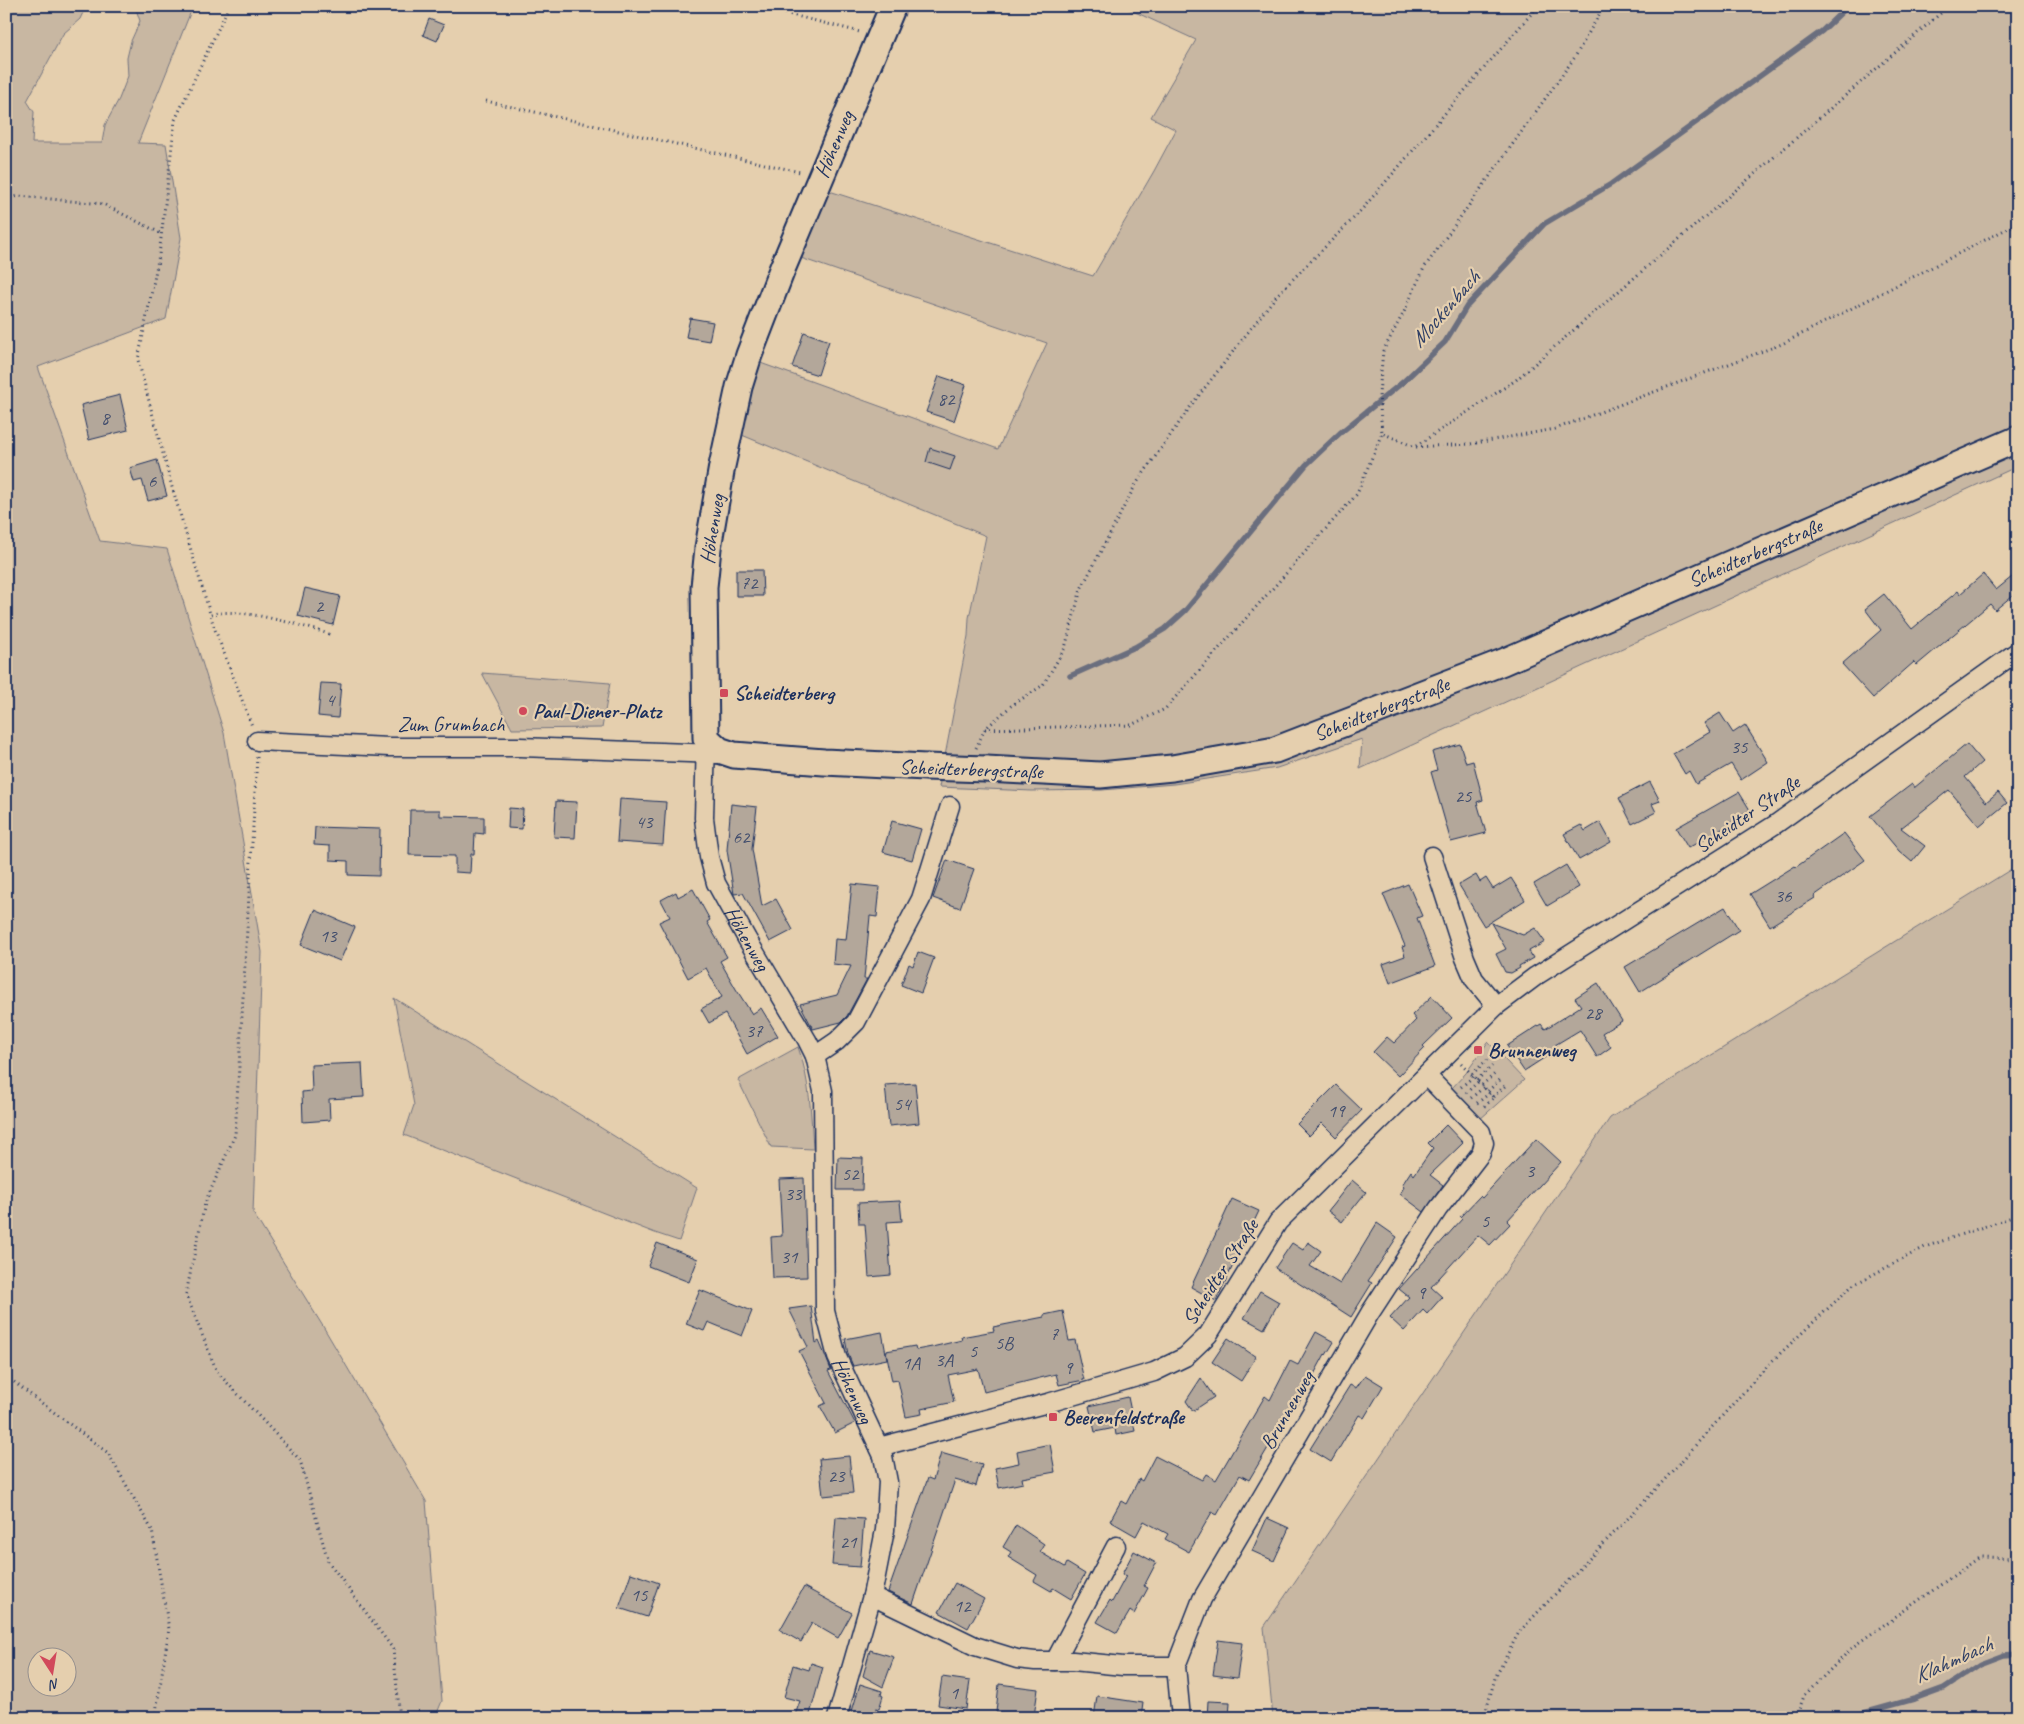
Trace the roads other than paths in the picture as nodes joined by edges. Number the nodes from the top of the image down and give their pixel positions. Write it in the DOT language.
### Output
graph roads {
  1 [pos="893,6"];
  2 [pos="2018,439"];
  3 [pos="2018,651"];
  4 [pos="257,741"];
  5 [pos="705,745"];
  6 [pos="950,806"];
  7 [pos="1432,856"];
  8 [pos="1496,1006"];
  9 [pos="815,1056"];
  10 [pos="1427,1076"];
  11 [pos="880,1447"];
  12 [pos="1116,1546"];
  13 [pos="872,1596"];
  14 [pos="1055,1661"];
  15 [pos="1176,1666"];
  16 [pos="837,1718"];
  17 [pos="1181,1718"];
  1 -- 5 [label="street, Höhenweg"];
  2 -- 5 [label="street, Scheidterbergstraße, bridge"];
  3 -- 8 [label="street, Scheidter Straße"];
  4 -- 5 [label="street, Zum Grumbach"];
  5 -- 9 [label="street, Höhenweg"];
  6 -- 9 [label="street"];
  7 -- 8 [label="street"];
  8 -- 10 [label="street, Scheidter Straße"];
  9 -- 11 [label="street, Höhenweg"];
  10 -- 11 [label="street, Scheidter Straße"];
  10 -- 15 [label="street, Brunnenweg"];
  11 -- 13 [label="street, Höhenweg"];
  12 -- 14 [label="street"];
  13 -- 14 [label="street"];
  13 -- 16 [label="street, Höhenweg"];
  14 -- 15 [label="street"];
  15 -- 17 [label="street, Brunnenweg"];
}
